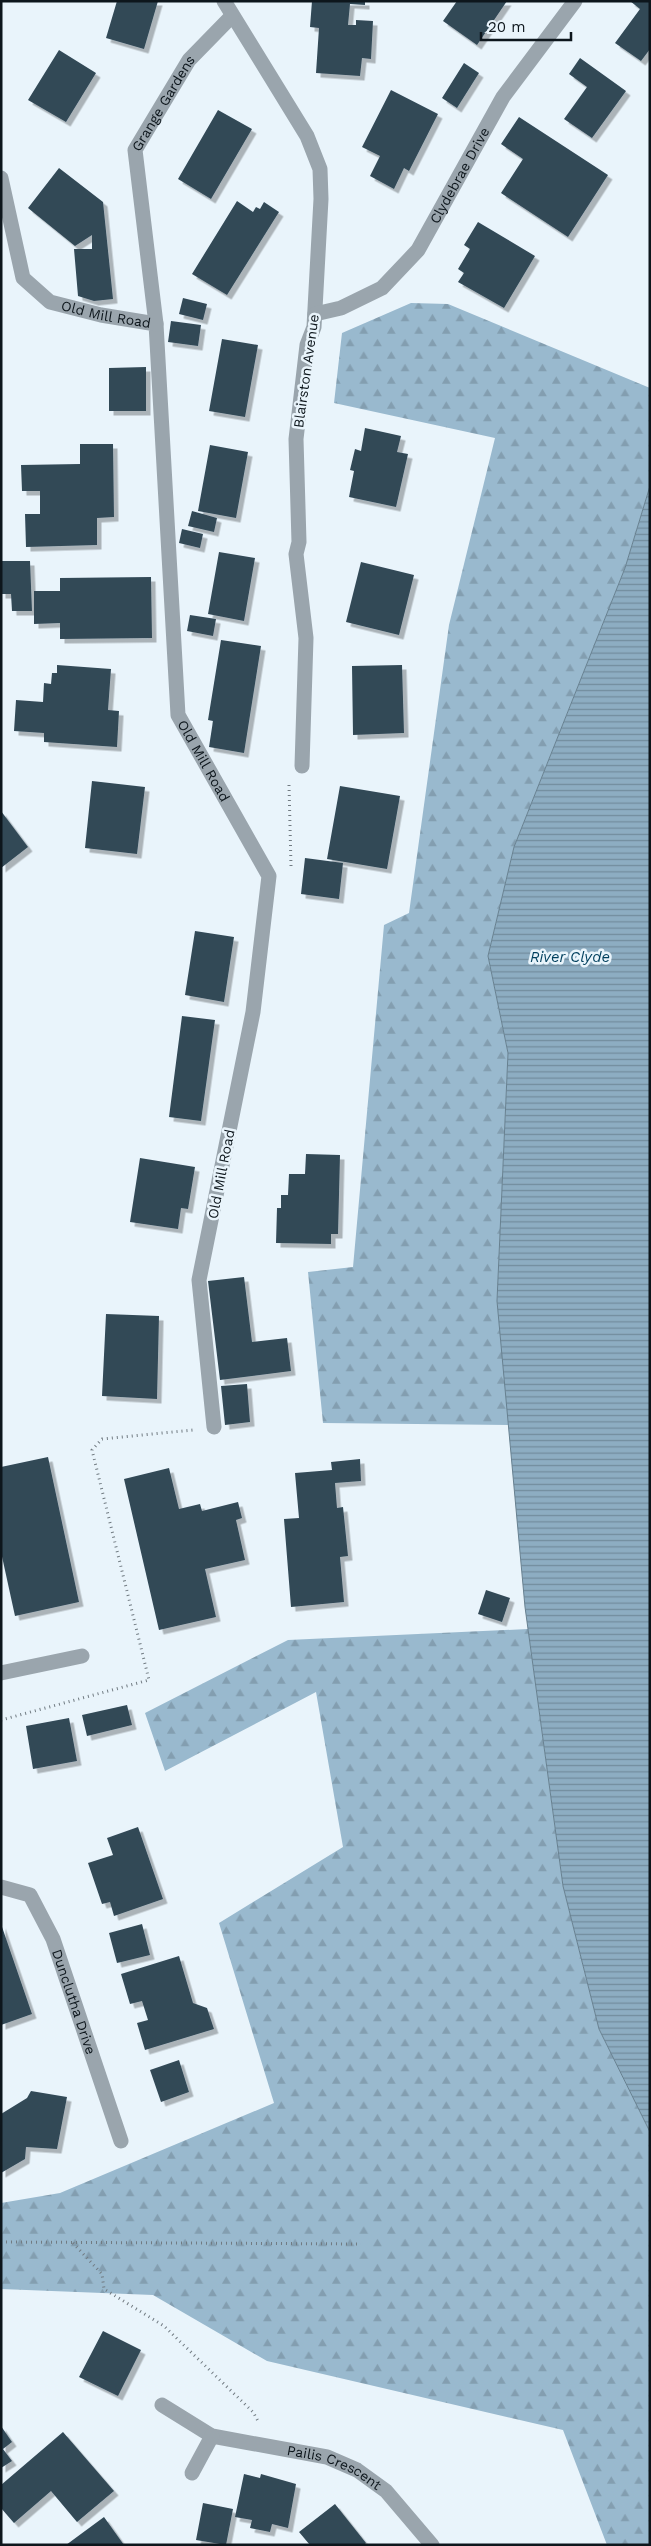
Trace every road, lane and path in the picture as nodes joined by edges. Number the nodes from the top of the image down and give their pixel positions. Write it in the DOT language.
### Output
graph roads {
  1 [pos="224,1"];
  2 [pos="575,1"];
  3 [pos="231,16"];
  4 [pos="1,178"];
  5 [pos="315,314"];
  6 [pos="156,324"];
  7 [pos="302,766"];
  8 [pos="291,868"];
  9 [pos="214,1428"];
  10 [pos="82,1656"];
  11 [pos="1,1673"];
  12 [pos="1,1720"];
  13 [pos="1,1887"];
  14 [pos="121,2141"];
  15 [pos="1,2242"];
  16 [pos="73,2243"];
  17 [pos="361,2244"];
  18 [pos="162,2405"];
  19 [pos="212,2436"];
  20 [pos="262,2445"];
  21 [pos="192,2473"];
  22 [pos="432,2545"];
  1 -- 3 [label="street, Blairston Avenue"];
  2 -- 5 [label="street, Clydebrae Drive"];
  3 -- 5 [label="street, Blairston Avenue"];
  3 -- 6 [label="street, Grange Gardens"];
  4 -- 6 [label="street, Old Mill Road"];
  5 -- 7 [label="street, Blairston Avenue"];
  6 -- 9 [label="street, Old Mill Road"];
  7 -- 8 [label="path"];
  9 -- 12 [label="path"];
  10 -- 11 [label="street"];
  13 -- 14 [label="street, Dunclutha Drive"];
  15 -- 17 [label="path"];
  16 -- 20 [label="path"];
  18 -- 19 [label="street, Pailis Crescent"];
  19 -- 20 [label="street, Pailis Crescent"];
  19 -- 21 [label="street"];
  20 -- 22 [label="street, Pailis Crescent"];
}
